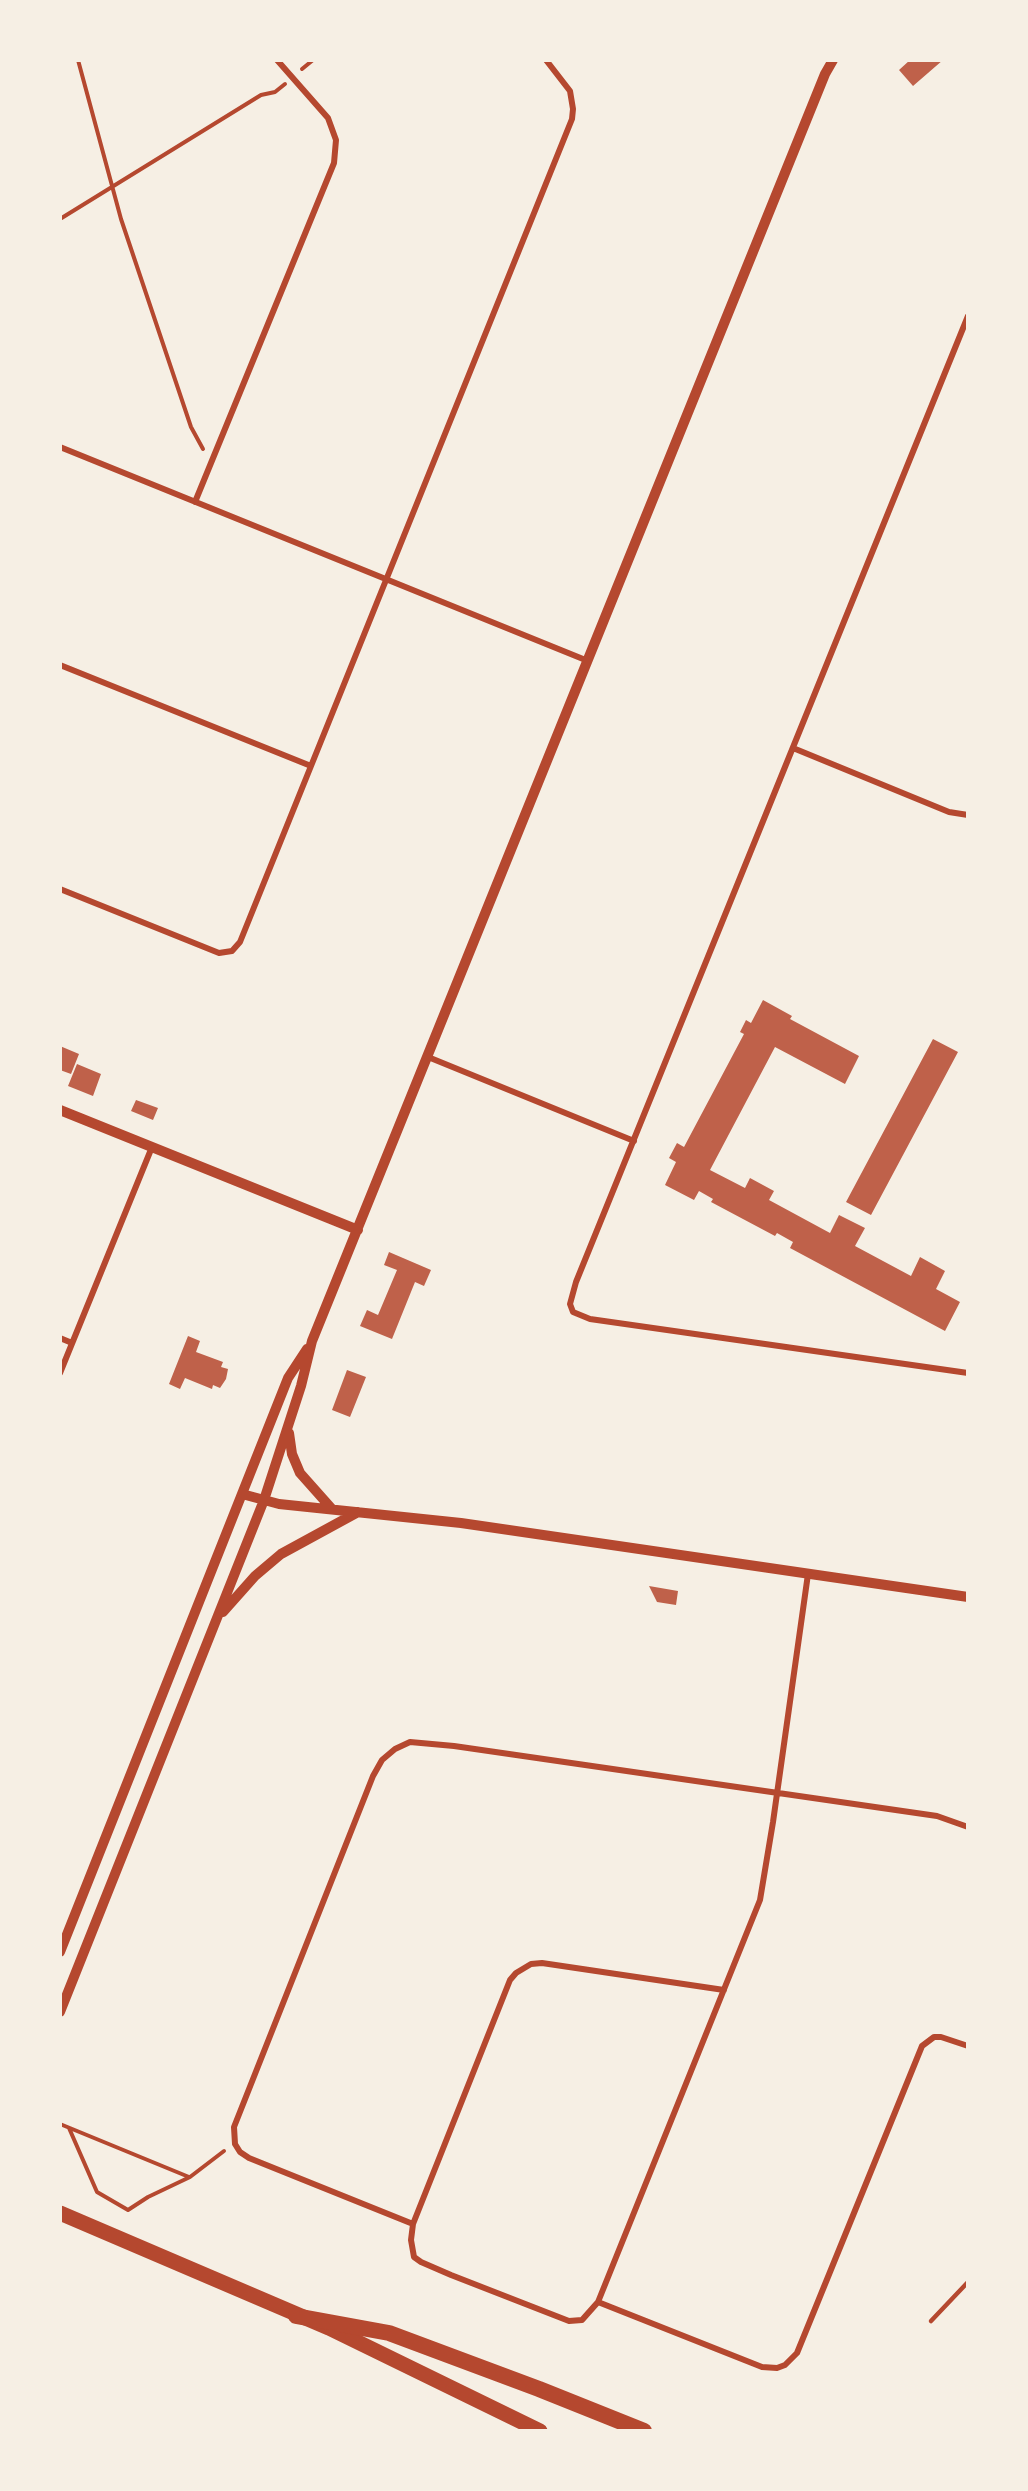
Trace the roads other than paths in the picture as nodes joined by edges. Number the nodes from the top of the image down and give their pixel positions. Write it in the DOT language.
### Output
graph roads {
  1 [pos="278,60"];
  2 [pos="546,60"];
  3 [pos="833,60"];
  4 [pos="968,316"];
  5 [pos="60,447"];
  6 [pos="195,502"];
  7 [pos="385,579"];
  8 [pos="589,661"];
  9 [pos="60,665"];
  10 [pos="793,748"];
  11 [pos="310,766"];
  12 [pos="968,815"];
  13 [pos="60,889"];
  14 [pos="428,1057"];
  15 [pos="60,1110"];
  16 [pos="634,1141"];
  17 [pos="152,1147"];
  18 [pos="358,1230"];
  19 [pos="60,1338"];
  20 [pos="312,1341"];
  21 [pos="72,1343"];
  22 [pos="60,1373"];
  23 [pos="968,1373"];
  24 [pos="290,1421"];
  25 [pos="242,1494"];
  26 [pos="264,1500"];
  27 [pos="332,1509"];
  28 [pos="359,1512"];
  29 [pos="808,1574"];
  30 [pos="968,1598"];
  31 [pos="216,1622"];
  32 [pos="777,1792"];
  33 [pos="968,1827"];
  34 [pos="60,1952"];
  35 [pos="724,1990"];
  36 [pos="60,2012"];
  37 [pos="968,2046"];
  38 [pos="60,2213"];
  39 [pos="413,2224"];
  40 [pos="968,2282"];
  41 [pos="598,2302"];
  42 [pos="296,2316"];
  43 [pos="931,2321"];
  44 [pos="540,2431"];
  45 [pos="644,2431"];
  1 -- 6 [label="street"];
  2 -- 7 [label="street"];
  3 -- 8 [label="street"];
  4 -- 10 [label="street"];
  5 -- 6 [label="street"];
  6 -- 7 [label="street"];
  7 -- 8 [label="street"];
  7 -- 11 [label="street"];
  8 -- 14 [label="street"];
  9 -- 11 [label="street"];
  10 -- 12 [label="street"];
  10 -- 16 [label="street"];
  11 -- 13 [label="street"];
  14 -- 16 [label="street"];
  14 -- 18 [label="street"];
  15 -- 17 [label="street"];
  16 -- 23 [label="street"];
  17 -- 18 [label="street"];
  17 -- 21 [label="street"];
  18 -- 20 [label="street"];
  19 -- 21 [label="street"];
  20 -- 24 [label="street"];
  20 -- 25 [label="street"];
  21 -- 22 [label="street"];
  24 -- 26 [label="street"];
  24 -- 27 [label="street"];
  25 -- 26 [label="street"];
  25 -- 34 [label="street"];
  26 -- 27 [label="street"];
  26 -- 31 [label="street"];
  27 -- 28 [label="street"];
  28 -- 29 [label="street"];
  28 -- 31 [label="street"];
  29 -- 30 [label="street"];
  29 -- 32 [label="street"];
  31 -- 36 [label="street"];
  32 -- 33 [label="street"];
  32 -- 35 [label="street"];
  32 -- 39 [label="street"];
  35 -- 39 [label="street"];
  35 -- 41 [label="street"];
  37 -- 41 [label="street"];
  38 -- 42 [label="highway"];
  39 -- 41 [label="street"];
  40 -- 43 [label="lane"];
  42 -- 44 [label="highway"];
  42 -- 45 [label="highway"];
}
